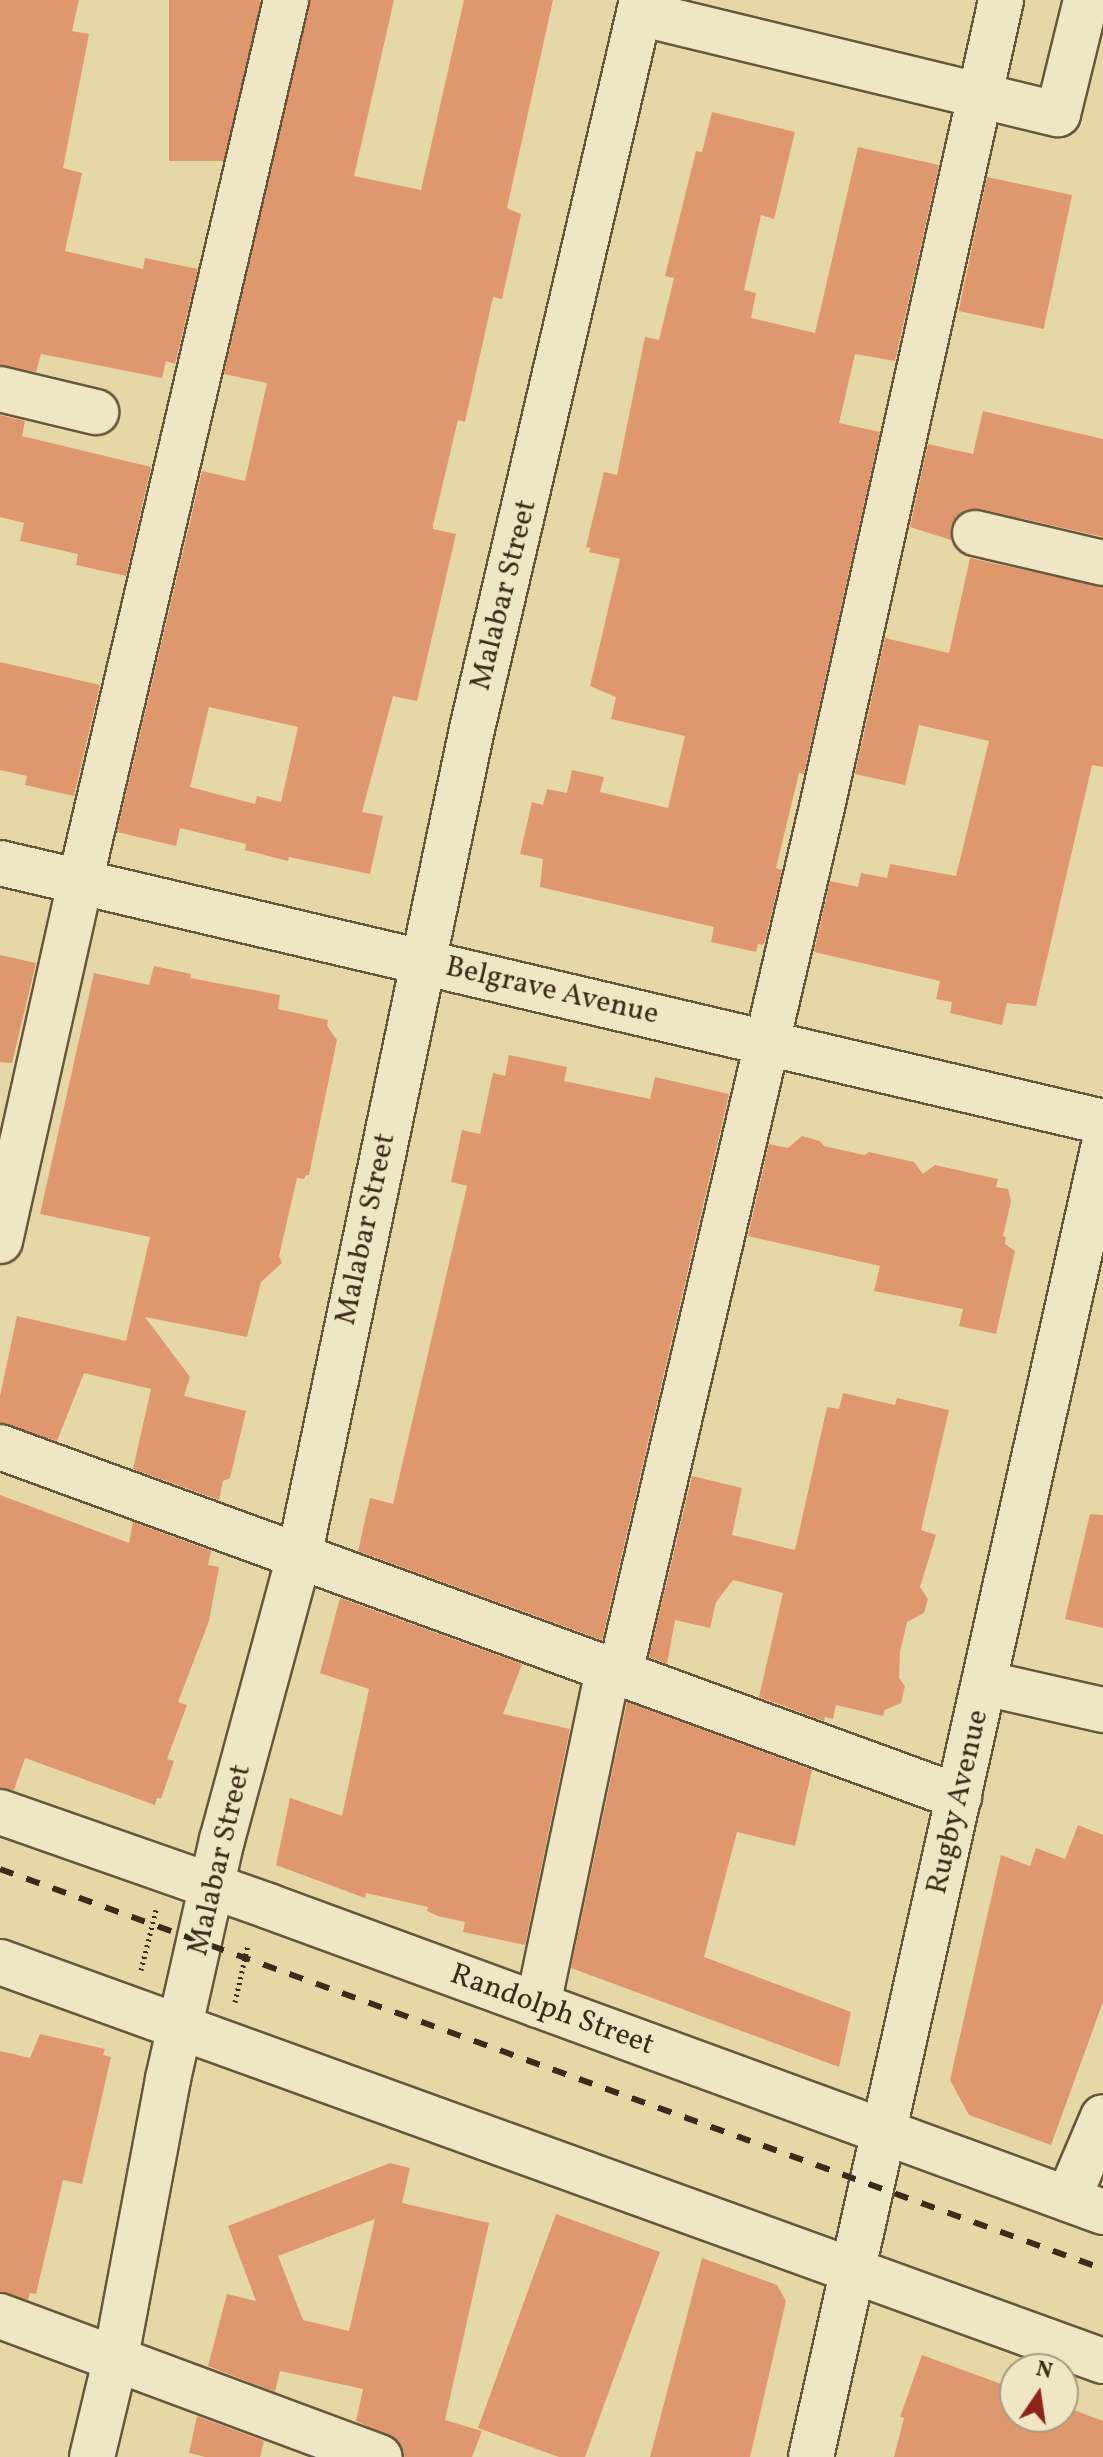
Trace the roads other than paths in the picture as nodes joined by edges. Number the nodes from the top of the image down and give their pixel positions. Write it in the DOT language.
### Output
graph roads {
  1 [pos="286,0"];
  2 [pos="1001,0"];
  3 [pos="1086,0"];
  4 [pos="641,6"];
  5 [pos="980,95"];
  6 [pos="0,389"];
  7 [pos="96,412"];
  8 [pos="975,533"];
  9 [pos="1103,563"];
  10 [pos="0,863"];
  11 [pos="80,882"];
  12 [pos="422,961"];
  13 [pos="765,1041"];
  14 [pos="1103,1122"];
  15 [pos="1103,1148"];
  16 [pos="0,1241"];
  17 [pos="0,1447"];
  18 [pos="299,1557"];
  19 [pos="614,1671"];
  20 [pos="984,1683"];
  21 [pos="1103,1710"];
  22 [pos="959,1797"];
  23 [pos="0,1812"];
  24 [pos="212,1887"];
  25 [pos="0,1962"];
  26 [pos="538,2005"];
  27 [pos="182,2028"];
  28 [pos="1103,2117"];
  29 [pos="882,2133"];
  30 [pos="1085,2206"];
  31 [pos="854,2270"];
  32 [pos="0,2316"];
  33 [pos="116,2357"];
  34 [pos="1103,2361"];
  35 [pos="92,2457"];
  36 [pos="380,2457"];
  37 [pos="811,2457"];
  1 -- 11 [label="street"];
  2 -- 5 [label="street"];
  3 -- 5 [label="street"];
  4 -- 5 [label="street"];
  4 -- 12 [label="street, Malabar Street"];
  5 -- 13 [label="street"];
  6 -- 7 [label="street"];
  8 -- 9 [label="street"];
  10 -- 11 [label="street, Belgrave Avenue"];
  11 -- 12 [label="street, Belgrave Avenue"];
  11 -- 16 [label="street"];
  12 -- 13 [label="street, Belgrave Avenue"];
  12 -- 18 [label="street, Malabar Street"];
  13 -- 14 [label="street, Belgrave Avenue"];
  13 -- 19 [label="street"];
  15 -- 20 [label="street, Rugby Avenue"];
  17 -- 18 [label="street"];
  18 -- 19 [label="street"];
  18 -- 24 [label="street, Malabar Street"];
  19 -- 22 [label="street"];
  19 -- 26 [label="street"];
  20 -- 21 [label="street"];
  20 -- 22 [label="street, Rugby Avenue"];
  22 -- 29 [label="street, Rugby Avenue"];
  23 -- 24 [label="street, Randolph Street"];
  24 -- 26 [label="street, Randolph Street"];
  24 -- 27 [label="street, Malabar Street"];
  25 -- 27 [label="street"];
  26 -- 29 [label="street, Randolph Street"];
  27 -- 31 [label="street"];
  27 -- 33 [label="street, Malabar Street"];
  28 -- 30 [label="street"];
  29 -- 30 [label="street, Randolph Street"];
  29 -- 31 [label="street, Rugby Avenue"];
  31 -- 34 [label="street"];
  31 -- 37 [label="street, Rugby Avenue"];
  32 -- 33 [label="street"];
  33 -- 35 [label="street, Malabar Street"];
  33 -- 36 [label="street"];
}
